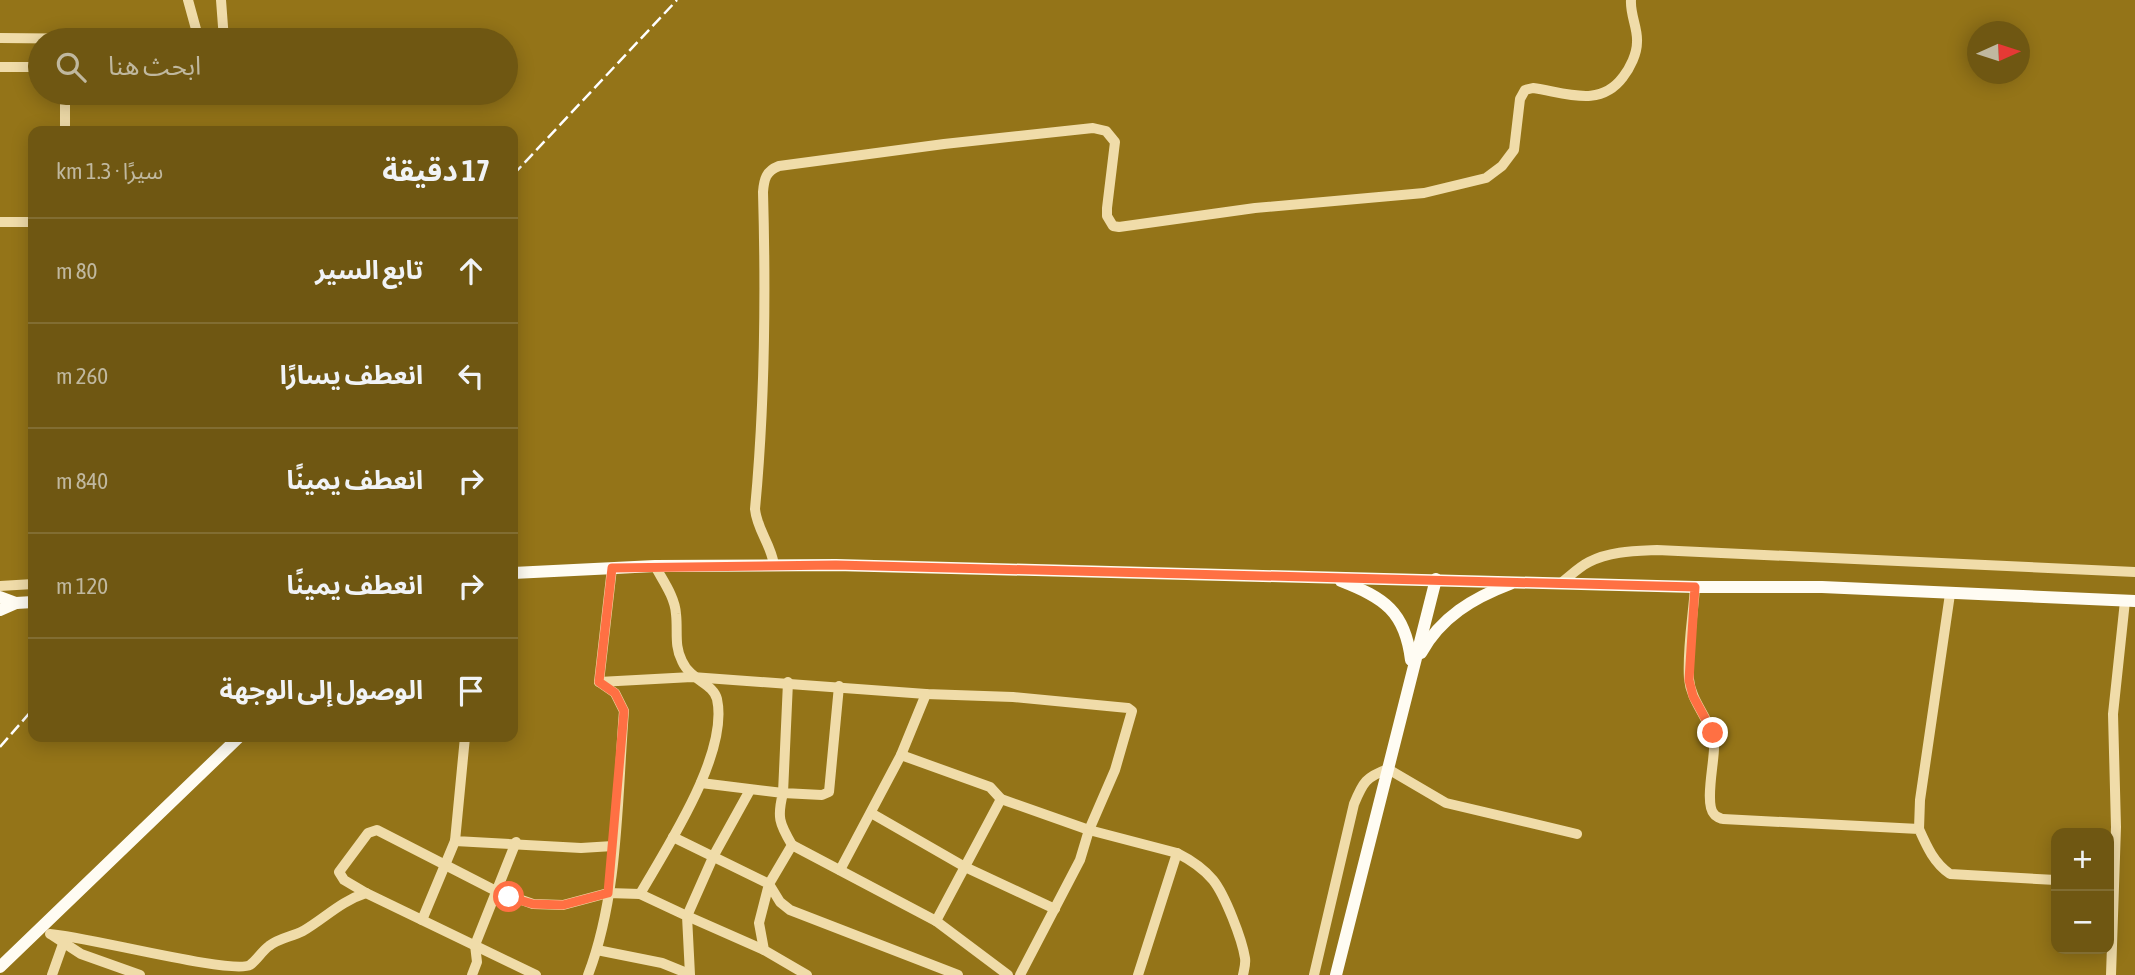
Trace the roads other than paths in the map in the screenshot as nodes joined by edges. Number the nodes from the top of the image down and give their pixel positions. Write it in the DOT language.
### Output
graph roads {
  1 [pos="188,0"];
  2 [pos="221,0"];
  3 [pos="1631,0"];
  4 [pos="196,28"];
  5 [pos="223,28"];
  6 [pos="0,38"];
  7 [pos="28,38"];
  8 [pos="0,67"];
  9 [pos="28,67"];
  10 [pos="65,105"];
  11 [pos="65,126"];
  12 [pos="0,222"];
  13 [pos="28,222"];
  14 [pos="774,565"];
  15 [pos="655,566"];
  16 [pos="612,568"];
  17 [pos="2135,572"];
  18 [pos="518,573"];
  19 [pos="1331,577"];
  20 [pos="1436,579"];
  21 [pos="1517,582"];
  22 [pos="1561,583"];
  23 [pos="28,584"];
  24 [pos="0,586"];
  25 [pos="1695,587"];
  26 [pos="1950,594"];
  27 [pos="0,597"];
  28 [pos="2130,601"];
  29 [pos="28,602"];
  30 [pos="16,603"];
  31 [pos="0,610"];
  32 [pos="1413,669"];
  33 [pos="692,677"];
  34 [pos="599,682"];
  35 [pos="788,682"];
  36 [pos="839,686"];
  37 [pos="926,694"];
  38 [pos="234,742"];
  39 [pos="465,742"];
  40 [pos="901,755"];
  41 [pos="1388,769"];
  42 [pos="701,783"];
  43 [pos="750,790"];
  44 [pos="783,793"];
  45 [pos="1001,799"];
  46 [pos="872,813"];
  47 [pos="1919,829"];
  48 [pos="1089,830"];
  49 [pos="1577,834"];
  50 [pos="673,836"];
  51 [pos="455,841"];
  52 [pos="516,842"];
  53 [pos="792,845"];
  54 [pos="613,846"];
  55 [pos="2114,849"];
  56 [pos="1177,853"];
  57 [pos="714,855"];
  58 [pos="444,865"];
  59 [pos="965,867"];
  60 [pos="840,870"];
  61 [pos="2051,880"];
  62 [pos="769,884"];
  63 [pos="496,891"];
  64 [pos="2111,891"];
  65 [pos="366,892"];
  66 [pos="608,893"];
  67 [pos="640,894"];
  68 [pos="1055,909"];
  69 [pos="687,916"];
  70 [pos="422,920"];
  71 [pos="936,921"];
  72 [pos="46,930"];
  73 [pos="63,944"];
  74 [pos="475,945"];
  75 [pos="597,950"];
  76 [pos="764,950"];
  77 [pos="0,967"];
  78 [pos="52,975"];
  79 [pos="140,975"];
  80 [pos="472,975"];
  81 [pos="536,975"];
  82 [pos="588,975"];
  83 [pos="690,975"];
  84 [pos="807,975"];
  85 [pos="958,975"];
  86 [pos="1008,975"];
  87 [pos="1020,975"];
  88 [pos="1138,975"];
  89 [pos="1243,975"];
  90 [pos="1314,975"];
  91 [pos="1336,975"];
  92 [pos="2111,975"];
  1 -- 4 [label="street"];
  2 -- 5 [label="street"];
  3 -- 14 [label="street"];
  6 -- 7 [label="street"];
  8 -- 9 [label="street"];
  10 -- 11 [label="street"];
  12 -- 13 [label="street"];
  14 -- 15 [label="main road"];
  14 -- 19 [label="main road"];
  15 -- 16 [label="main road"];
  15 -- 33 [label="street"];
  16 -- 18 [label="main road"];
  16 -- 34 [label="street"];
  17 -- 22 [label="street"];
  19 -- 20 [label="main road"];
  19 -- 32 [label="main road"];
  20 -- 21 [label="main road"];
  20 -- 32 [label="main road"];
  21 -- 22 [label="main road"];
  21 -- 32 [label="main road"];
  22 -- 25 [label="main road"];
  23 -- 24 [label="street"];
  25 -- 26 [label="main road"];
  25 -- 47 [label="street"];
  26 -- 28 [label="main road"];
  26 -- 47 [label="street"];
  27 -- 30 [label="main road"];
  28 -- 55 [label="street"];
  29 -- 30 [label="main road"];
  30 -- 31 [label="main road"];
  32 -- 41 [label="main road"];
  33 -- 34 [label="street"];
  33 -- 35 [label="street"];
  33 -- 42 [label="street"];
  34 -- 54 [label="street"];
  35 -- 36 [label="street"];
  35 -- 44 [label="street"];
  36 -- 37 [label="street"];
  36 -- 44 [label="street"];
  37 -- 40 [label="street"];
  37 -- 48 [label="street"];
  38 -- 72 [label="main road"];
  39 -- 51 [label="street"];
  40 -- 45 [label="street"];
  40 -- 46 [label="street"];
  41 -- 49 [label="street"];
  41 -- 90 [label="street"];
  41 -- 91 [label="main road"];
  42 -- 43 [label="street"];
  42 -- 50 [label="street"];
  43 -- 44 [label="street"];
  43 -- 57 [label="street"];
  44 -- 53 [label="street"];
  45 -- 48 [label="street"];
  45 -- 59 [label="street"];
  46 -- 59 [label="street"];
  46 -- 60 [label="street"];
  47 -- 61 [label="street"];
  48 -- 56 [label="street"];
  48 -- 68 [label="street"];
  50 -- 57 [label="street"];
  50 -- 67 [label="street"];
  51 -- 52 [label="street"];
  51 -- 58 [label="street"];
  52 -- 54 [label="street"];
  52 -- 63 [label="street"];
  53 -- 60 [label="street"];
  53 -- 62 [label="street"];
  54 -- 66 [label="street"];
  56 -- 88 [label="street"];
  56 -- 89 [label="street"];
  57 -- 62 [label="street"];
  57 -- 69 [label="street"];
  58 -- 63 [label="street"];
  58 -- 65 [label="street"];
  58 -- 70 [label="street"];
  59 -- 68 [label="street"];
  59 -- 71 [label="street"];
  60 -- 71 [label="street"];
  62 -- 76 [label="street"];
  62 -- 85 [label="street"];
  63 -- 66 [label="street"];
  63 -- 74 [label="street"];
  64 -- 92 [label="street"];
  65 -- 70 [label="street"];
  65 -- 72 [label="street"];
  66 -- 67 [label="street"];
  66 -- 75 [label="street"];
  67 -- 69 [label="street"];
  68 -- 87 [label="street"];
  69 -- 76 [label="street"];
  69 -- 83 [label="street"];
  70 -- 74 [label="street"];
  71 -- 86 [label="street"];
  72 -- 73 [label="street"];
  72 -- 77 [label="main road"];
  73 -- 78 [label="street"];
  73 -- 79 [label="street"];
  74 -- 80 [label="street"];
  74 -- 81 [label="street"];
  75 -- 82 [label="street"];
  75 -- 83 [label="street"];
  76 -- 84 [label="street"];
}
